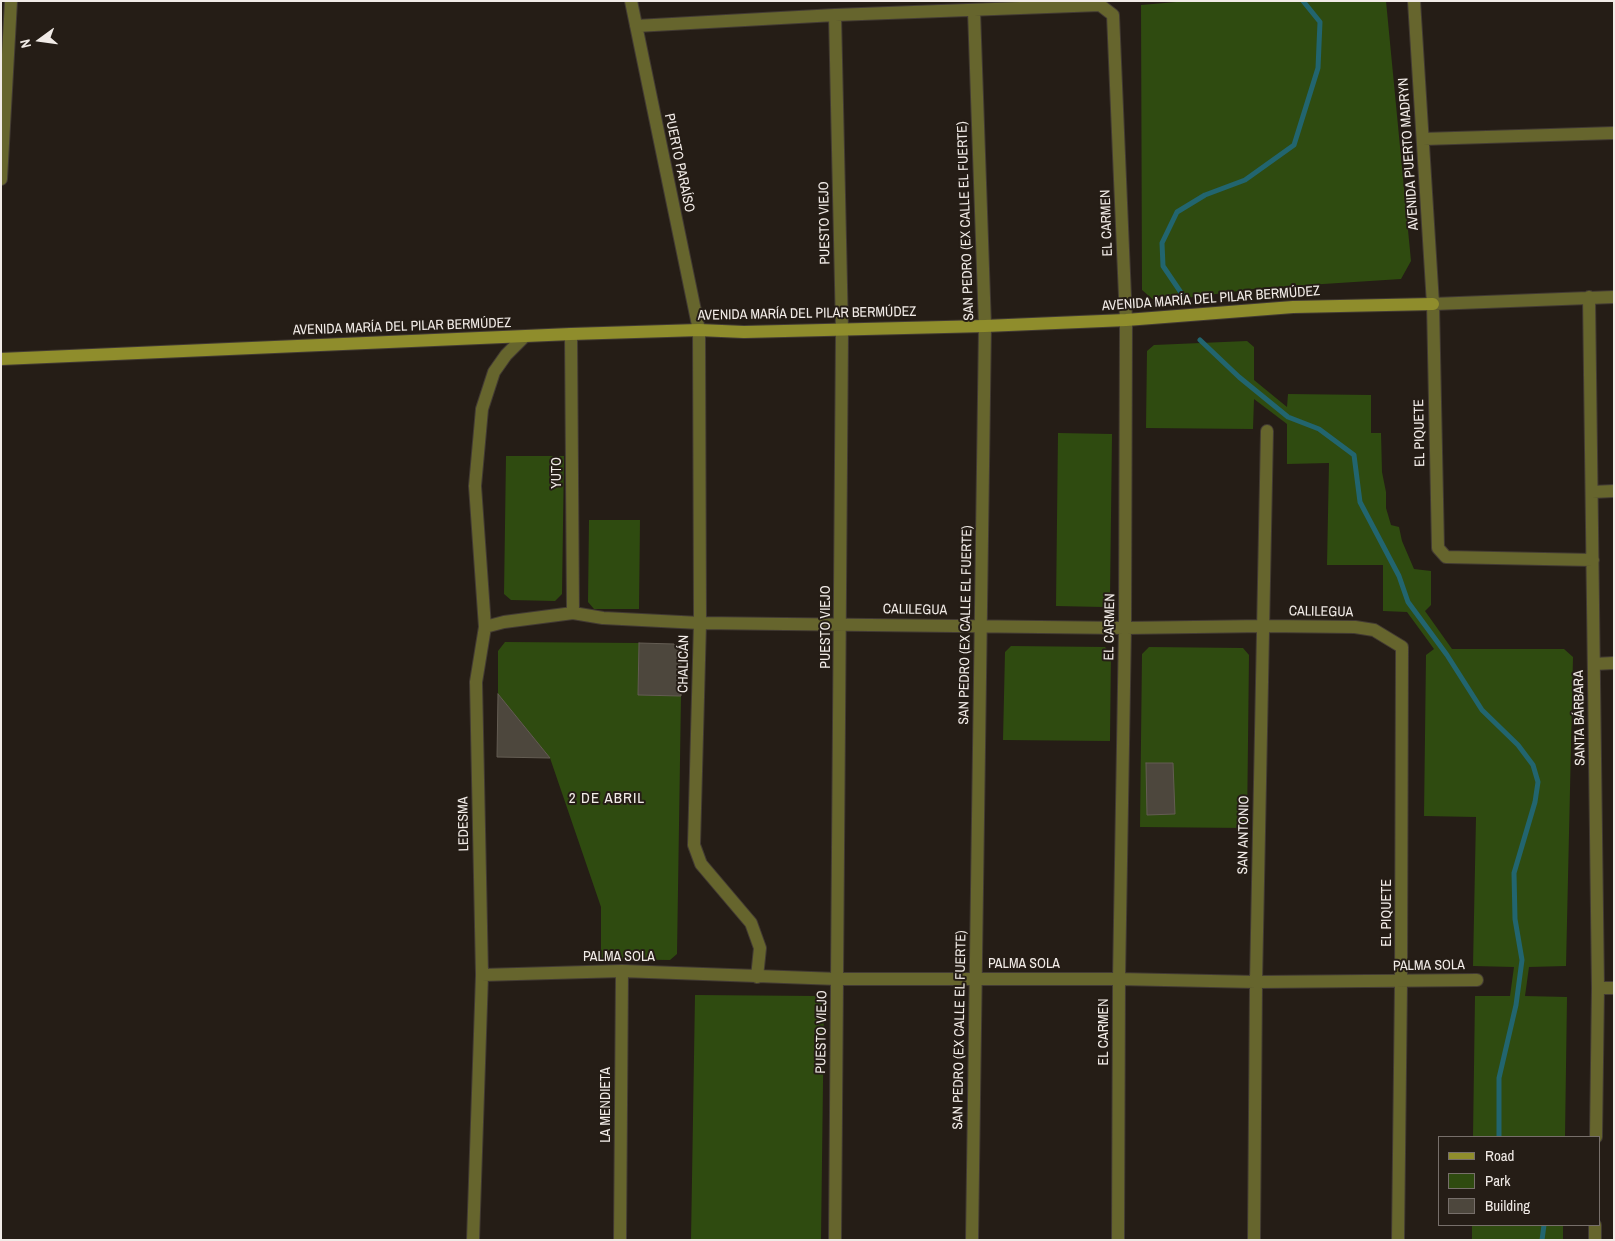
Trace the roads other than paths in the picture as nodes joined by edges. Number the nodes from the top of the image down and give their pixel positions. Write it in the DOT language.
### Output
graph roads {
  1 [pos="11,1"];
  2 [pos="631,1"];
  3 [pos="1414,1"];
  4 [pos="974,11"];
  5 [pos="835,15"];
  6 [pos="636,26"];
  7 [pos="1614,133"];
  8 [pos="1423,139"];
  9 [pos="1,179"];
  10 [pos="1614,296"];
  11 [pos="1589,298"];
  12 [pos="1433,304"];
  13 [pos="1126,320"];
  14 [pos="985,326"];
  15 [pos="699,330"];
  16 [pos="842,330"];
  17 [pos="571,334"];
  18 [pos="524,337"];
  19 [pos="1,359"];
  20 [pos="1267,431"];
  21 [pos="1614,491"];
  22 [pos="1592,492"];
  23 [pos="1593,560"];
  24 [pos="573,613"];
  25 [pos="700,623"];
  26 [pos="841,624"];
  27 [pos="485,626"];
  28 [pos="981,626"];
  29 [pos="1264,626"];
  30 [pos="1125,628"];
  31 [pos="1402,647"];
  32 [pos="1614,663"];
  33 [pos="1594,664"];
  34 [pos="622,970"];
  35 [pos="482,975"];
  36 [pos="757,977"];
  37 [pos="838,979"];
  38 [pos="975,979"];
  39 [pos="1119,979"];
  40 [pos="1477,980"];
  41 [pos="1256,982"];
  42 [pos="1401,982"];
  43 [pos="1598,988"];
  44 [pos="1614,988"];
  45 [pos="1596,1136"];
  46 [pos="1595,1226"];
  47 [pos="473,1240"];
  48 [pos="620,1240"];
  49 [pos="835,1240"];
  50 [pos="972,1240"];
  51 [pos="1118,1240"];
  52 [pos="1254,1240"];
  53 [pos="1398,1240"];
  54 [pos="1595,1240"];
  1 -- 9 [label="street"];
  2 -- 6 [label="street, PUERTO PARAÍSO"];
  3 -- 8 [label="street, AVENIDA PUERTO MADRYN"];
  4 -- 5 [label="street"];
  4 -- 13 [label="street, EL CARMEN"];
  4 -- 14 [label="street, SAN PEDRO (EX CALLE EL FUERTE)"];
  5 -- 6 [label="street"];
  5 -- 16 [label="street, PUESTO VIEJO"];
  6 -- 15 [label="street, PUERTO PARAÍSO"];
  7 -- 8 [label="street"];
  8 -- 12 [label="street, AVENIDA PUERTO MADRYN"];
  10 -- 11 [label="street, AVENIDA MARÍA DEL PILAR BERMÚDEZ"];
  11 -- 12 [label="street, AVENIDA MARÍA DEL PILAR BERMÚDEZ"];
  11 -- 22 [label="street, SANTA BÁRBARA"];
  12 -- 13 [label="street, AVENIDA MARÍA DEL PILAR BERMÚDEZ"];
  12 -- 23 [label="street, EL PIQUETE"];
  13 -- 14 [label="street, AVENIDA MARÍA DEL PILAR BERMÚDEZ"];
  13 -- 30 [label="street, EL CARMEN"];
  14 -- 16 [label="street, AVENIDA MARÍA DEL PILAR BERMÚDEZ"];
  14 -- 28 [label="street, SAN PEDRO (EX CALLE EL FUERTE)"];
  15 -- 16 [label="street, AVENIDA MARÍA DEL PILAR BERMÚDEZ"];
  15 -- 17 [label="street, AVENIDA MARÍA DEL PILAR BERMÚDEZ"];
  15 -- 25 [label="street, CHALICÁN"];
  16 -- 26 [label="street, PUESTO VIEJO"];
  17 -- 18 [label="street, AVENIDA MARÍA DEL PILAR BERMÚDEZ"];
  17 -- 24 [label="street, YUTO"];
  18 -- 19 [label="street, AVENIDA MARÍA DEL PILAR BERMÚDEZ"];
  18 -- 27 [label="street, LEDESMA"];
  20 -- 29 [label="street, SAN ANTONIO"];
  21 -- 22 [label="street"];
  22 -- 23 [label="street, SANTA BÁRBARA"];
  23 -- 33 [label="street, SANTA BÁRBARA"];
  24 -- 25 [label="street, CALILEGUA"];
  24 -- 27 [label="street, CALILEGUA"];
  25 -- 26 [label="street, CALILEGUA"];
  25 -- 36 [label="street, CHALICÁN"];
  26 -- 28 [label="street, CALILEGUA"];
  26 -- 37 [label="street, PUESTO VIEJO"];
  27 -- 35 [label="street, LEDESMA"];
  28 -- 30 [label="street, CALILEGUA"];
  28 -- 38 [label="street, SAN PEDRO (EX CALLE EL FUERTE)"];
  29 -- 30 [label="street, CALILEGUA"];
  29 -- 31 [label="street, CALILEGUA"];
  29 -- 41 [label="street, SAN ANTONIO"];
  30 -- 39 [label="street, EL CARMEN"];
  31 -- 42 [label="street, EL PIQUETE"];
  32 -- 33 [label="street"];
  33 -- 43 [label="street, SANTA BÁRBARA"];
  34 -- 35 [label="street, PALMA SOLA"];
  34 -- 36 [label="street, PALMA SOLA"];
  34 -- 48 [label="street, LA MENDIETA"];
  35 -- 47 [label="street, LEDESMA"];
  36 -- 37 [label="street, PALMA SOLA"];
  37 -- 38 [label="street, PALMA SOLA"];
  37 -- 49 [label="street, PUESTO VIEJO"];
  38 -- 39 [label="street, PALMA SOLA"];
  38 -- 50 [label="street, SAN PEDRO (EX CALLE EL FUERTE)"];
  39 -- 41 [label="street, PALMA SOLA"];
  39 -- 51 [label="street, EL CARMEN"];
  40 -- 42 [label="street, PALMA SOLA"];
  41 -- 42 [label="street, PALMA SOLA"];
  41 -- 52 [label="street, SAN ANTONIO"];
  42 -- 53 [label="street, EL PIQUETE"];
  43 -- 44 [label="street"];
  43 -- 45 [label="street, SANTA BÁRBARA"];
  46 -- 54 [label="street"];
}
